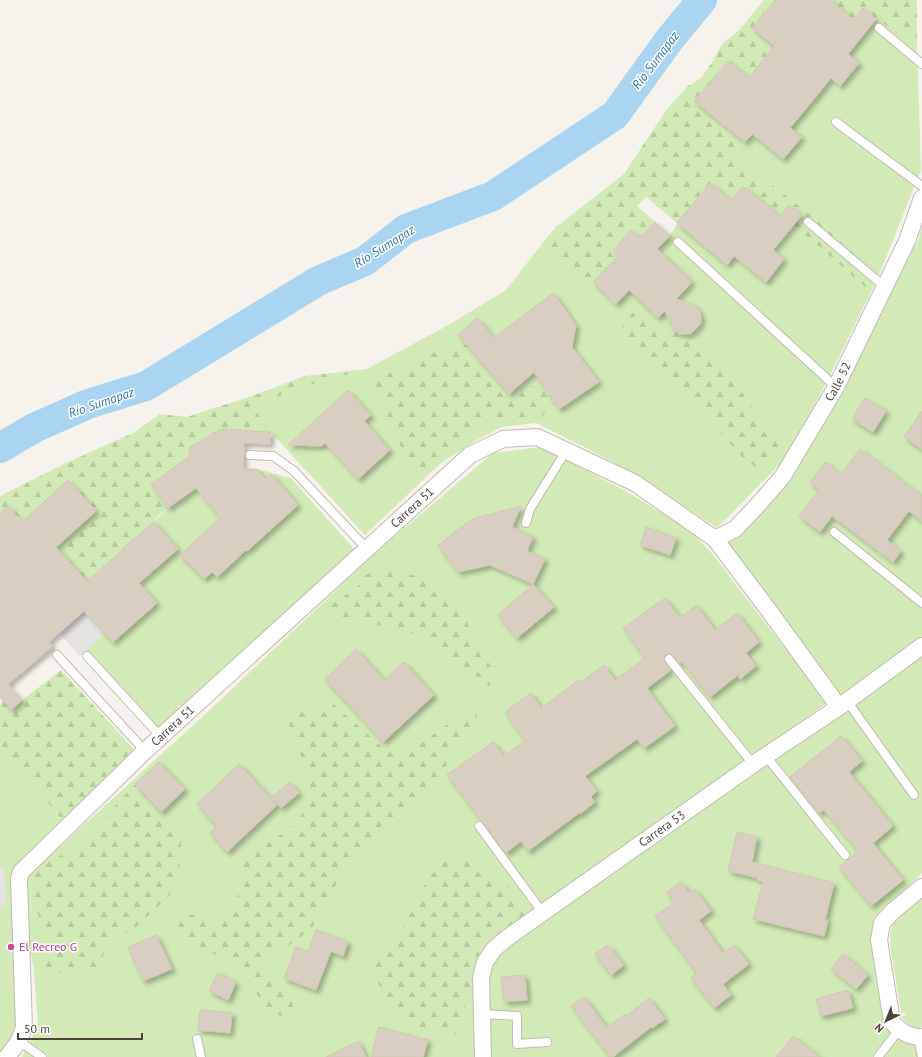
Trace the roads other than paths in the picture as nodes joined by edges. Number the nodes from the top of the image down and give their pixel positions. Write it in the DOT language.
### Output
graph roads {
  1 [pos="879,28"];
  2 [pos="922,64"];
  3 [pos="836,122"];
  4 [pos="922,186"];
  5 [pos="922,198"];
  6 [pos="808,222"];
  7 [pos="678,242"];
  8 [pos="885,287"];
  9 [pos="836,387"];
  10 [pos="566,451"];
  11 [pos="250,455"];
  12 [pos="526,523"];
  13 [pos="834,532"];
  14 [pos="715,538"];
  15 [pos="367,549"];
  16 [pos="922,603"];
  17 [pos="922,646"];
  18 [pos="57,656"];
  19 [pos="87,656"];
  20 [pos="669,659"];
  21 [pos="843,704"];
  22 [pos="161,737"];
  23 [pos="145,751"];
  24 [pos="759,760"];
  25 [pos="914,795"];
  26 [pos="479,826"];
  27 [pos="845,855"];
  28 [pos="922,887"];
  29 [pos="543,913"];
  30 [pos="482,1014"];
  31 [pos="899,1030"];
  32 [pos="920,1037"];
  33 [pos="197,1039"];
  34 [pos="19,1041"];
  35 [pos="547,1042"];
  36 [pos="7,1057"];
  37 [pos="42,1057"];
  38 [pos="201,1057"];
  39 [pos="483,1057"];
  40 [pos="878,1057"];
  41 [pos="922,1057"];
  1 -- 2 [label="lane"];
  3 -- 4 [label="lane"];
  5 -- 8 [label="street, Calle 52"];
  6 -- 8 [label="lane"];
  7 -- 9 [label="lane"];
  8 -- 9 [label="street, Calle 52"];
  9 -- 14 [label="street, Calle 52"];
  10 -- 12 [label="lane"];
  10 -- 14 [label="street, Carrera 51"];
  10 -- 15 [label="street, Carrera 51"];
  11 -- 15 [label="lane"];
  13 -- 16 [label="lane"];
  14 -- 21 [label="street, Carrera 51"];
  15 -- 22 [label="street, Carrera 51"];
  17 -- 21 [label="street, Carrera 53"];
  18 -- 23 [label="lane"];
  19 -- 22 [label="lane"];
  20 -- 24 [label="lane"];
  21 -- 24 [label="street, Carrera 53"];
  21 -- 25 [label="lane"];
  22 -- 23 [label="street, Carrera 51"];
  23 -- 34 [label="street, Carrera 51"];
  24 -- 27 [label="lane"];
  24 -- 29 [label="street, Carrera 53"];
  26 -- 29 [label="lane"];
  28 -- 31 [label="street"];
  29 -- 30 [label="street, Carrera 53"];
  30 -- 35 [label="lane"];
  30 -- 39 [label="street, Carrera 53"];
  31 -- 32 [label="street"];
  31 -- 40 [label="lane"];
  32 -- 41 [label="lane"];
  33 -- 38 [label="lane"];
  34 -- 36 [label="street, Carrera 51"];
  34 -- 37 [label="lane"];
}
